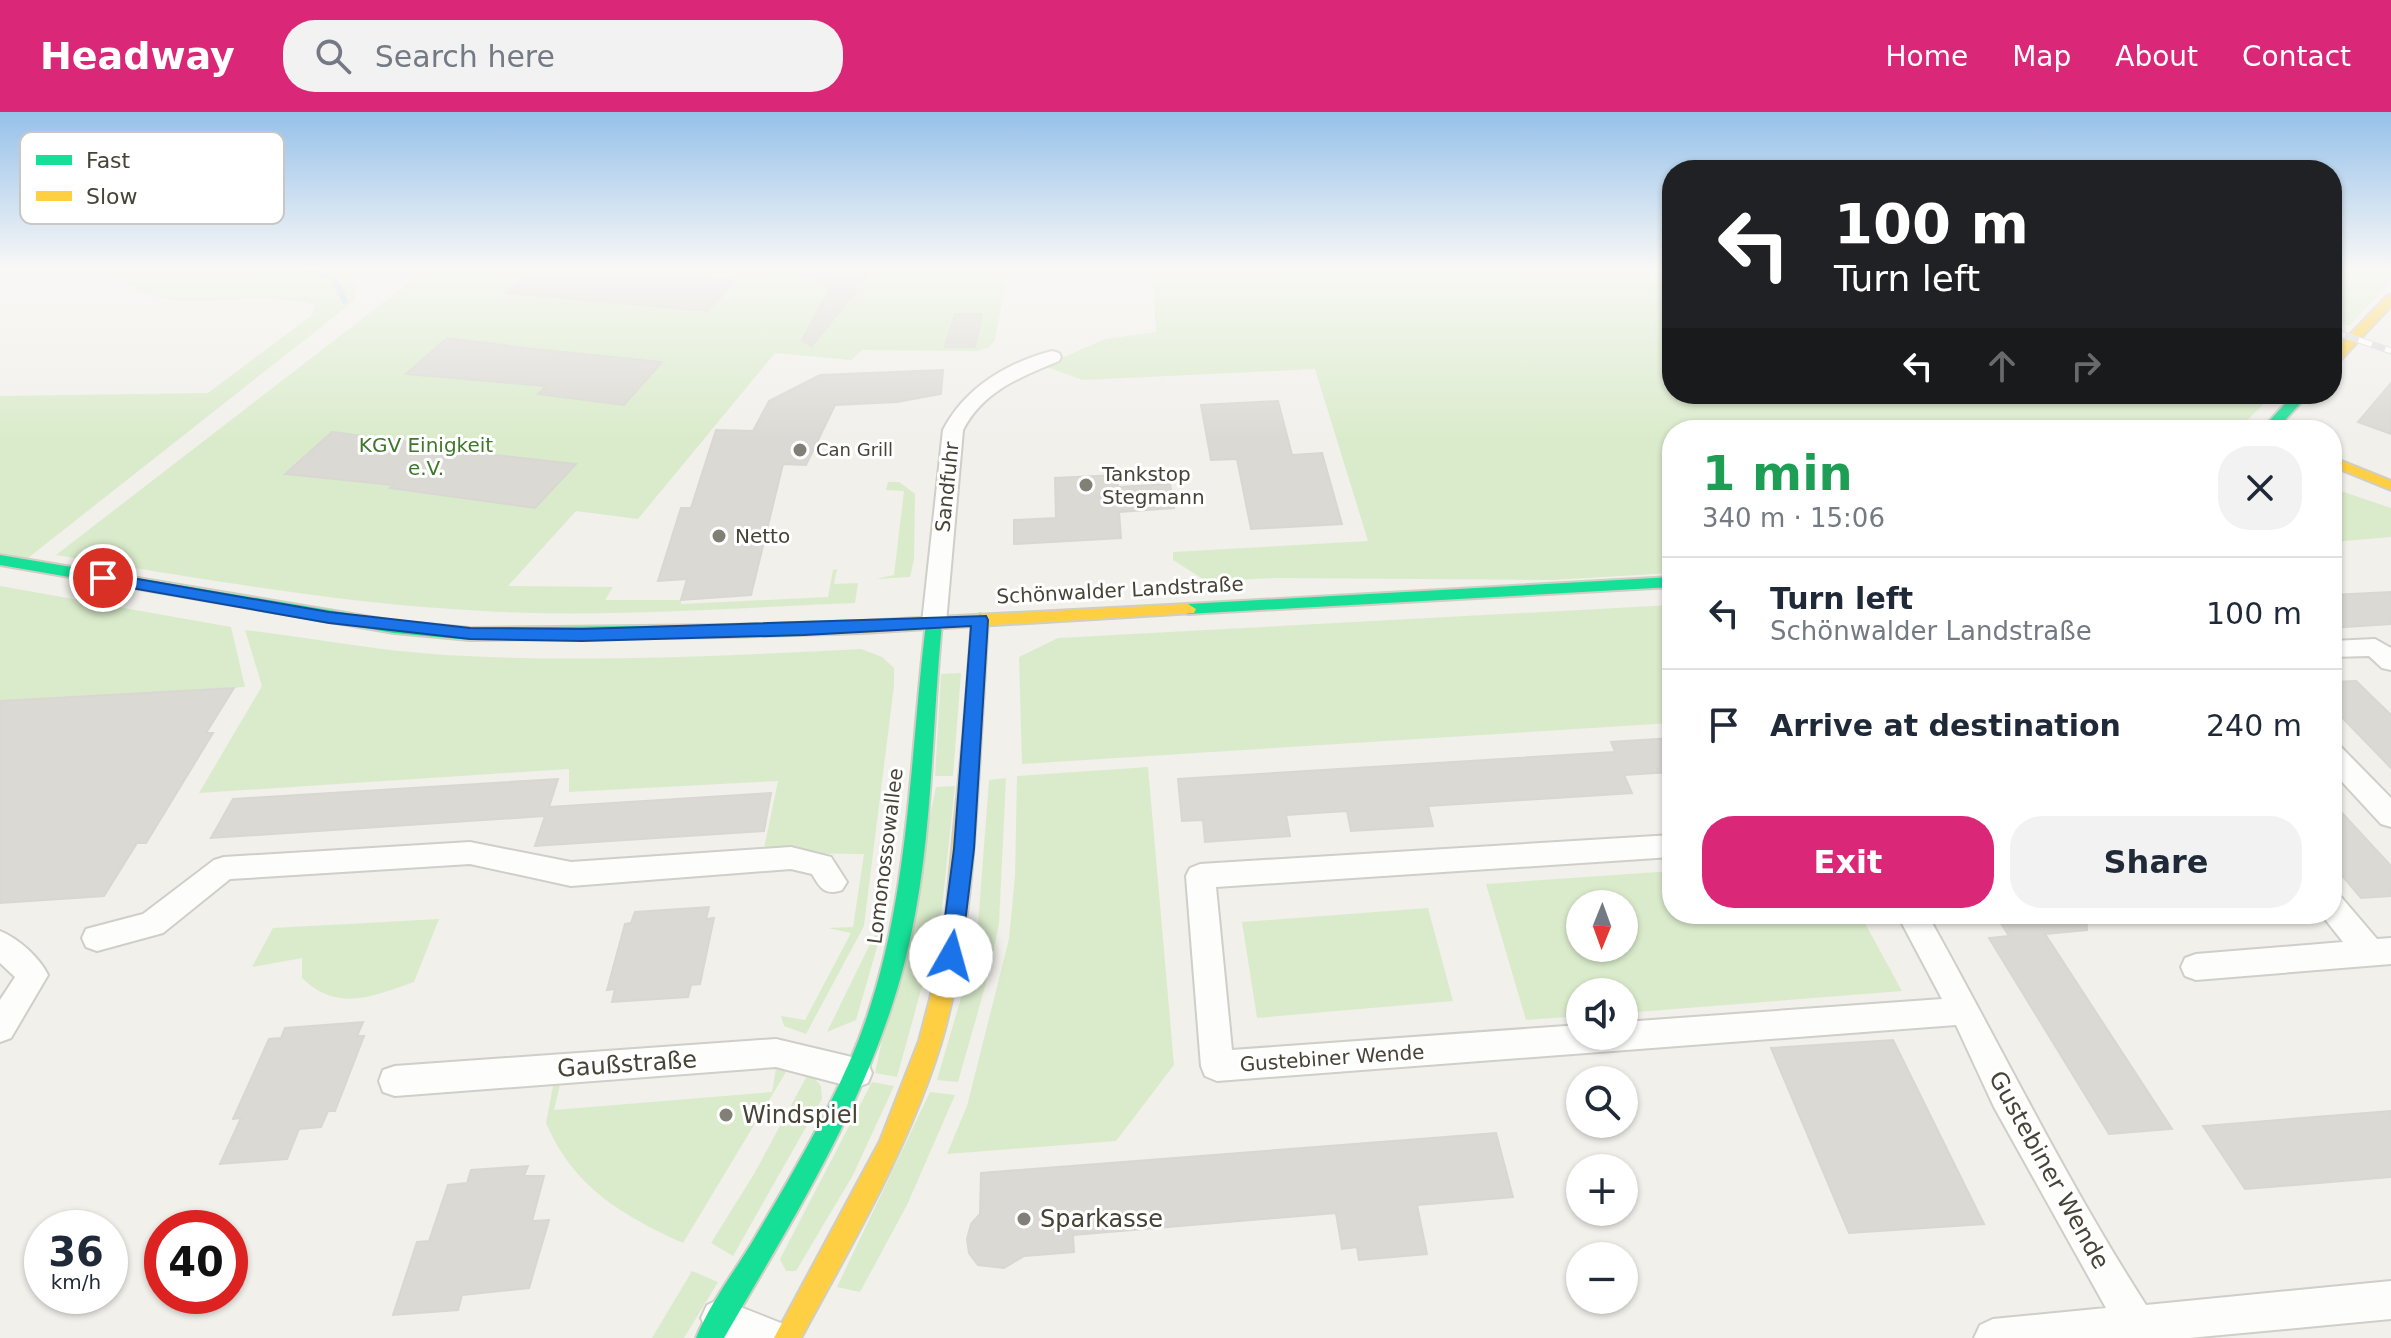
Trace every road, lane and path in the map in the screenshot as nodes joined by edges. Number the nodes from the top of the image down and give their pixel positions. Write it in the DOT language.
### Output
graph roads {
  1 [pos="2366,325"];
  2 [pos="2342,350"];
  3 [pos="1052,357"];
  4 [pos="2293,404"];
  5 [pos="2277,420"];
  6 [pos="2342,465"];
  7 [pos="2342,481"];
  8 [pos="2391,486"];
  9 [pos="2391,498"];
  10 [pos="0,560"];
  11 [pos="1662,583"];
  12 [pos="980,620"];
  13 [pos="934,623"];
  14 [pos="2342,649"];
  15 [pos="2391,662"];
  16 [pos="2342,765"];
  17 [pos="2391,816"];
  18 [pos="1662,847"];
  19 [pos="832,882"];
  20 [pos="2342,916"];
  21 [pos="1917,924"];
  22 [pos="97,938"];
  23 [pos="0,944"];
  24 [pos="2381,952"];
  25 [pos="2196,967"];
  26 [pos="1965,1011"];
  27 [pos="0,1028"];
  28 [pos="856,1073"];
  29 [pos="395,1081"];
  30 [pos="2391,1300"];
  31 [pos="714,1328"];
  32 [pos="2142,1332"];
  33 [pos="773,1338"];
  34 [pos="787,1338"];
  35 [pos="1993,1338"];
  1 -- 2 [label="main road"];
  3 -- 13 [label="street, Sandfuhr"];
  4 -- 5 [label="main road"];
  6 -- 8 [label="main road"];
  7 -- 9 [label="main road"];
  10 -- 13 [label="main road, Schönwalder Landstraße"];
  11 -- 12 [label="main road, Schönwalder Landstraße"];
  12 -- 13 [label="main road, Schönwalder Landstraße"];
  12 -- 34 [label="main road"];
  13 -- 28 [label="main road, Lomonossowallee"];
  14 -- 15 [label="street"];
  16 -- 17 [label="street"];
  18 -- 26 [label="street, Gustebiner Wende"];
  19 -- 22 [label="street"];
  20 -- 24 [label="street"];
  21 -- 26 [label="street, Gustebiner Wende"];
  23 -- 27 [label="street"];
  24 -- 25 [label="street"];
  26 -- 32 [label="street, Gustebiner Wende"];
  28 -- 29 [label="street, Gaußstraße"];
  28 -- 31 [label="main road, Lomonossowallee"];
  30 -- 32 [label="street"];
  31 -- 33 [label="street"];
  32 -- 35 [label="street"];
}
